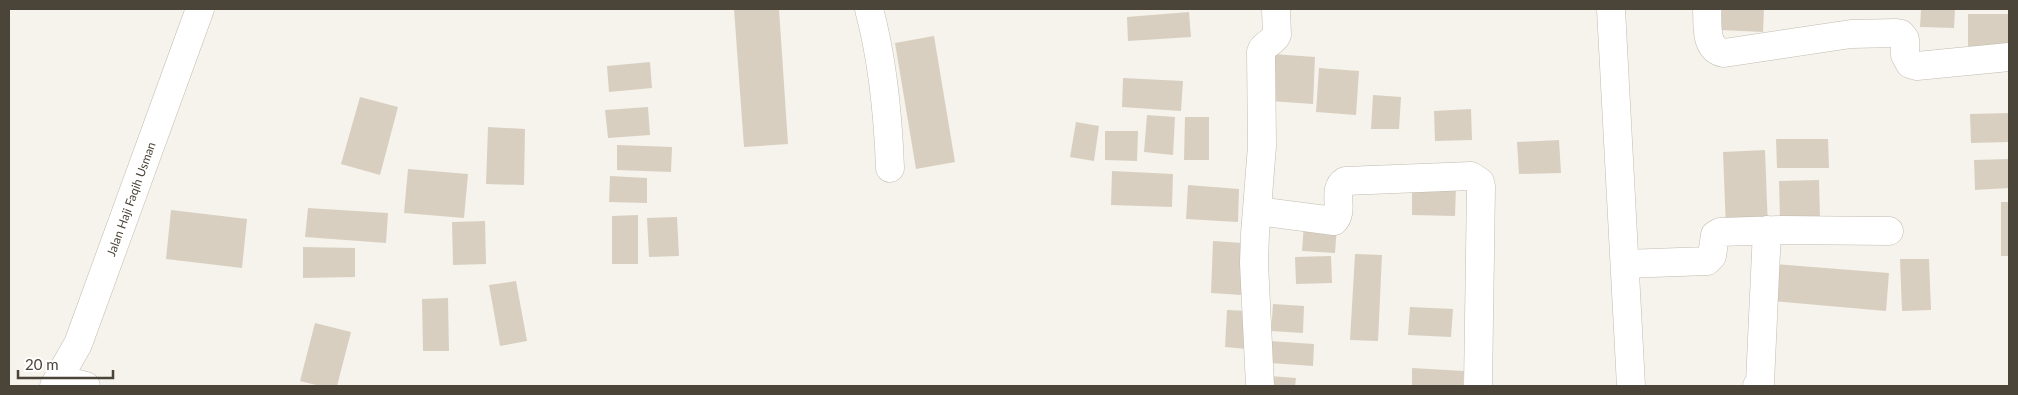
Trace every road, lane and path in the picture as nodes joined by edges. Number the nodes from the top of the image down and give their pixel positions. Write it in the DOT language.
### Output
graph roads {
  1 [pos="200,9"];
  2 [pos="869,9"];
  3 [pos="1276,9"];
  4 [pos="1611,9"];
  5 [pos="1707,9"];
  6 [pos="2009,58"];
  7 [pos="890,168"];
  8 [pos="1256,211"];
  9 [pos="1767,230"];
  10 [pos="1889,231"];
  11 [pos="1625,264"];
  12 [pos="56,383"];
  13 [pos="1636,385"];
  14 [pos="86,386"];
  15 [pos="1260,386"];
  16 [pos="1478,386"];
  17 [pos="1757,386"];
  1 -- 12 [label="street, Jalan Haji Faqih Usman"];
  2 -- 7 [label="street"];
  3 -- 8 [label="street"];
  4 -- 11 [label="street"];
  5 -- 6 [label="street"];
  8 -- 15 [label="street"];
  8 -- 16 [label="street"];
  9 -- 10 [label="street"];
  9 -- 11 [label="street"];
  9 -- 17 [label="street"];
  11 -- 13 [label="street"];
  12 -- 14 [label="street"];
}
